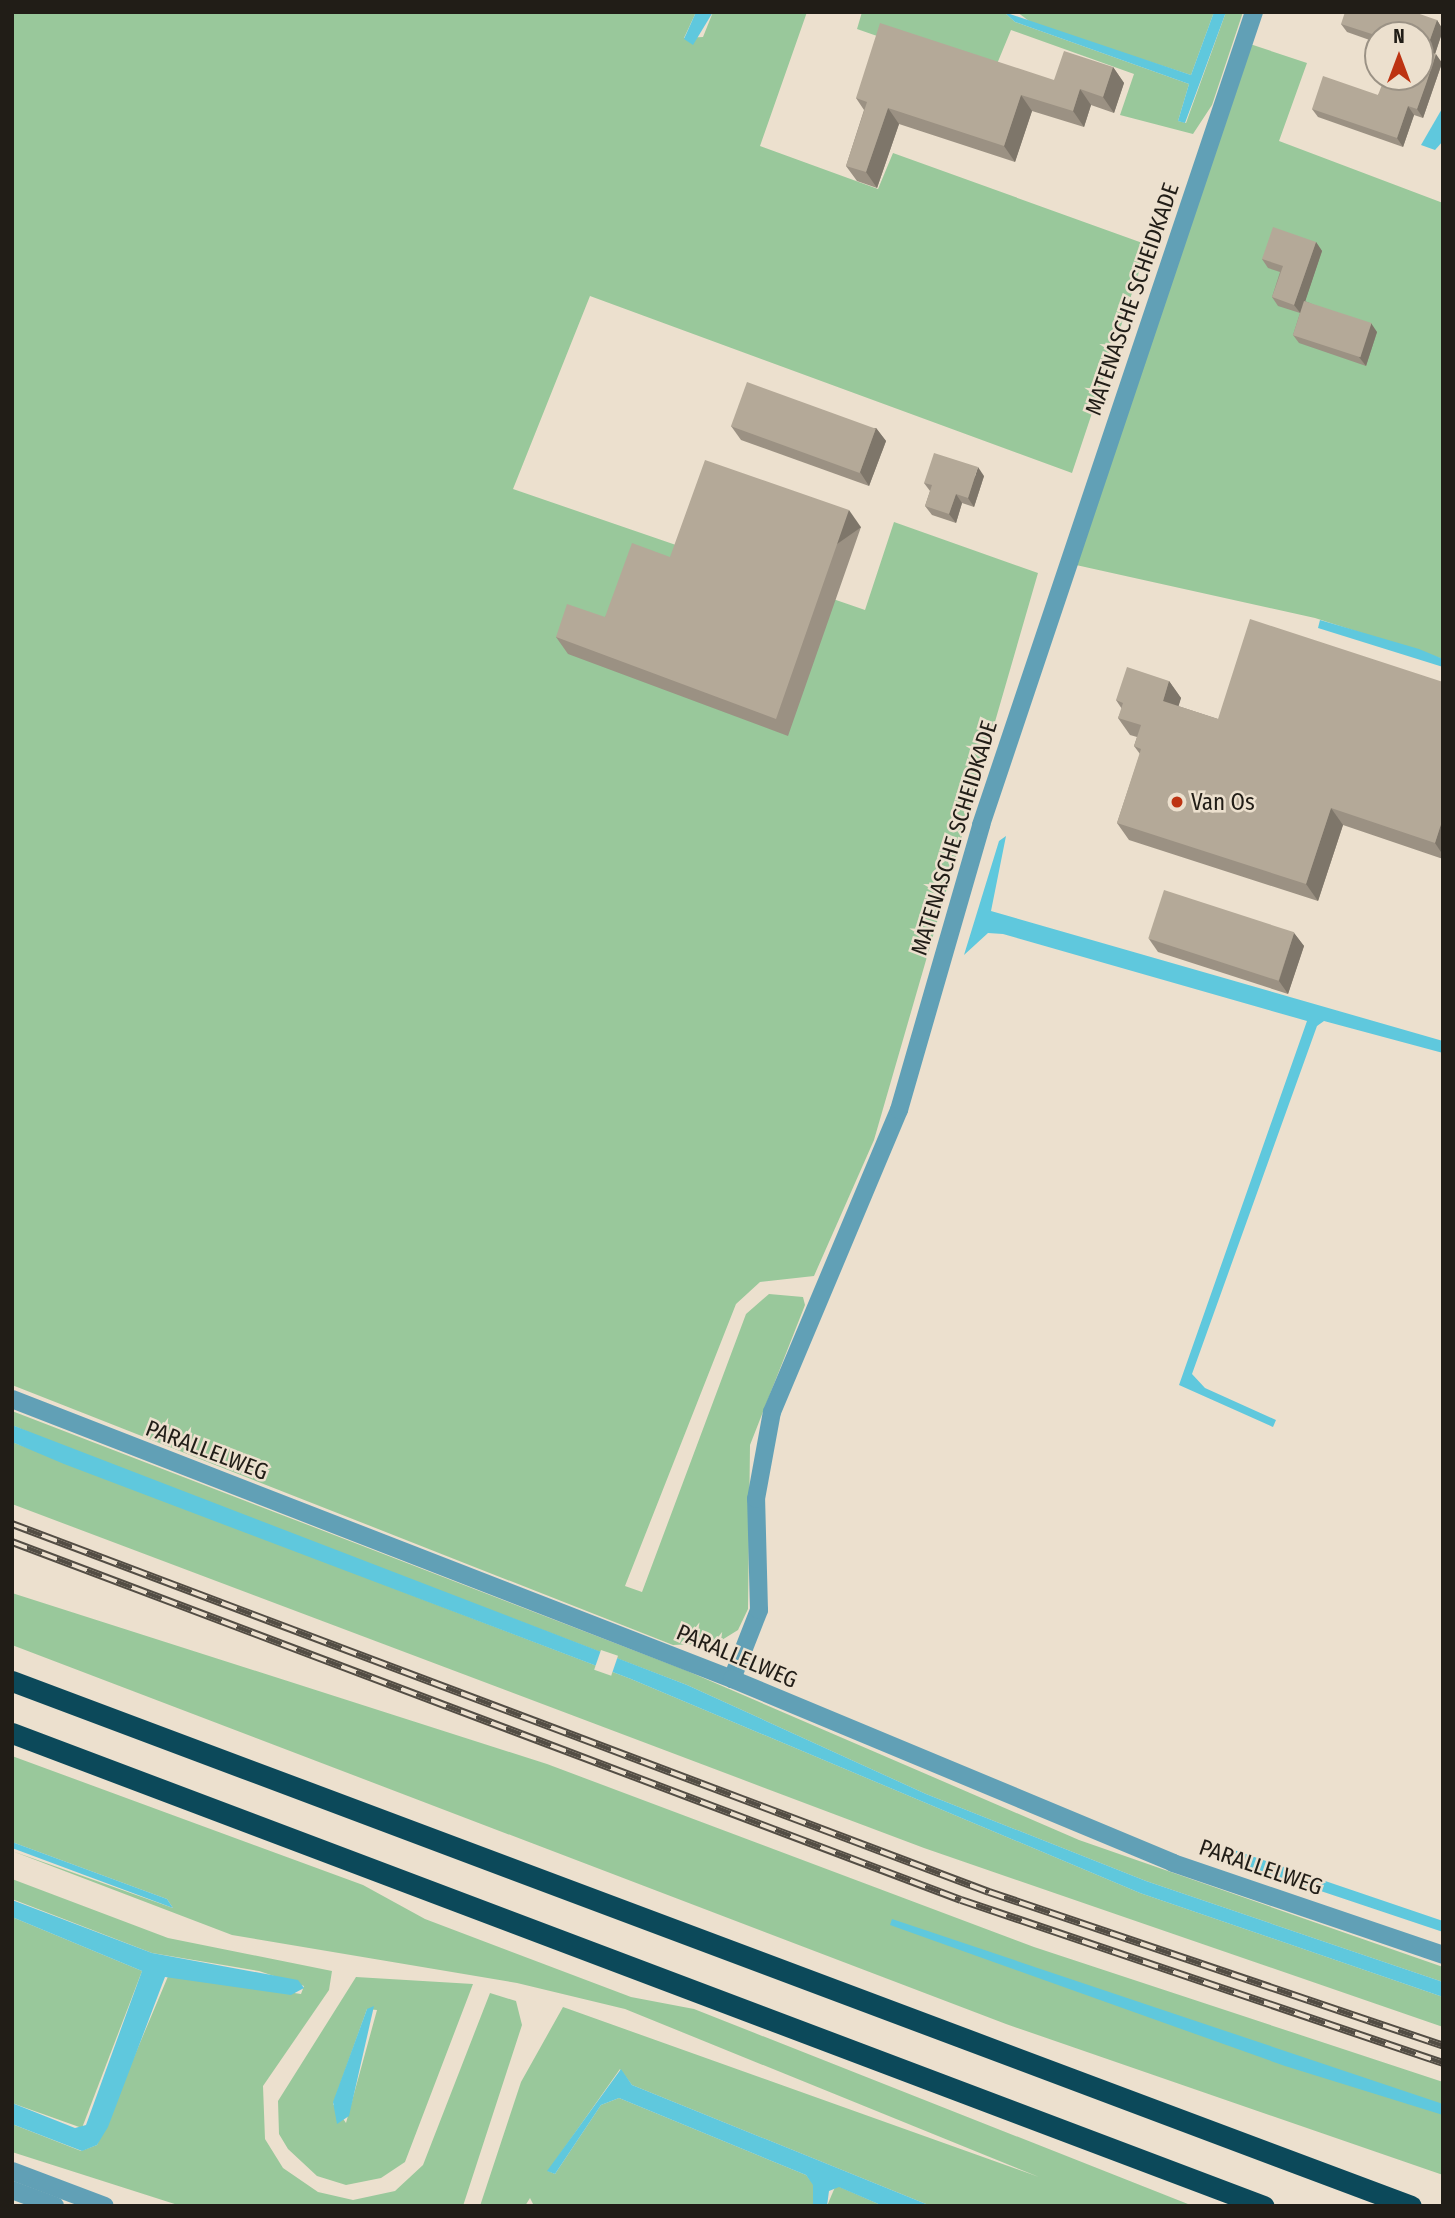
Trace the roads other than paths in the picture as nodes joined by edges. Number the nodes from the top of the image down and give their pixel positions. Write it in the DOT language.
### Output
graph roads {
  1 [pos="1254,12"];
  2 [pos="12,1399"];
  3 [pos="732,1679"];
  4 [pos="12,1681"];
  5 [pos="12,1733"];
  6 [pos="1443,1955"];
  7 [pos="12,2171"];
  8 [pos="12,2190"];
  9 [pos="55,2206"];
  10 [pos="105,2206"];
  11 [pos="1264,2206"];
  12 [pos="1411,2206"];
  1 -- 3 [label="street, MATENASCHE SCHEIDKADE"];
  2 -- 3 [label="street, PARALLELWEG"];
  3 -- 6 [label="street, PARALLELWEG"];
  4 -- 12 [label="highway"];
  5 -- 11 [label="highway"];
  7 -- 10 [label="street"];
  8 -- 9 [label="street"];
}
